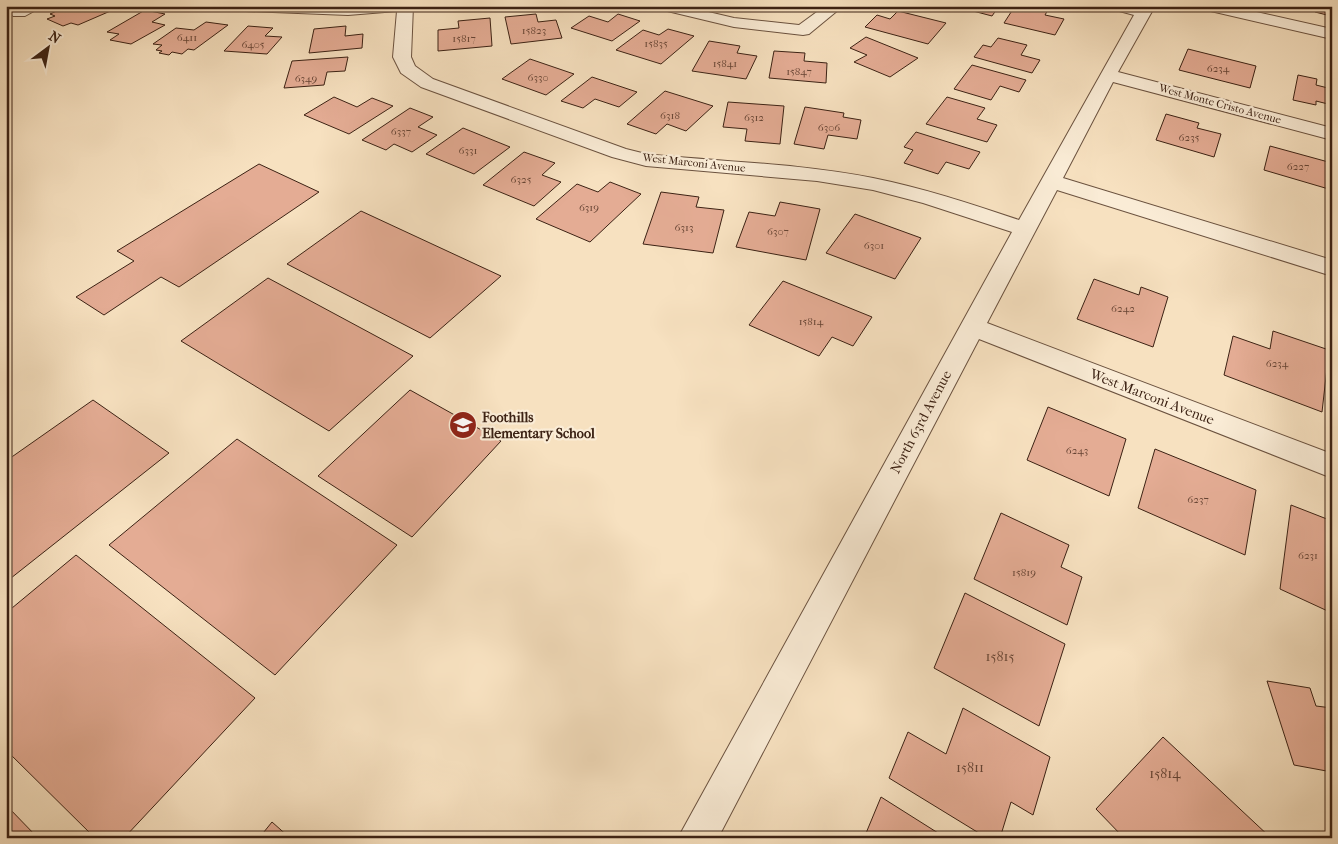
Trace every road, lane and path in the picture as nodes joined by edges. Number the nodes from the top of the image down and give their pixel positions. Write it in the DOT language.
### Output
graph roads {
  1 [pos="35,6"];
  2 [pos="245,6"];
  3 [pos="400,6"];
  4 [pos="405,6"];
  5 [pos="665,6"];
  6 [pos="835,6"];
  7 [pos="1118,6"];
  8 [pos="1208,6"];
  9 [pos="1145,9"];
  10 [pos="19,13"];
  11 [pos="1332,34"];
  12 [pos="1108,75"];
  13 [pos="1332,134"];
  14 [pos="1051,181"];
  15 [pos="1025,229"];
  16 [pos="1332,268"];
  17 [pos="972,327"];
  18 [pos="1332,466"];
  19 [pos="697,838"];
  1 -- 10 [label="street"];
  2 -- 3 [label="street"];
  4 -- 15 [label="street, West Marconi Avenue"];
  5 -- 6 [label="street"];
  7 -- 9 [label="street"];
  8 -- 11 [label="street"];
  9 -- 12 [label="street, North 63rd Avenue"];
  12 -- 13 [label="street, West Monte Cristo Avenue"];
  12 -- 14 [label="street, North 63rd Avenue"];
  14 -- 15 [label="street, North 63rd Avenue"];
  14 -- 16 [label="street"];
  15 -- 17 [label="street, North 63rd Avenue"];
  17 -- 18 [label="street, West Marconi Avenue"];
  17 -- 19 [label="street, North 63rd Avenue"];
}
